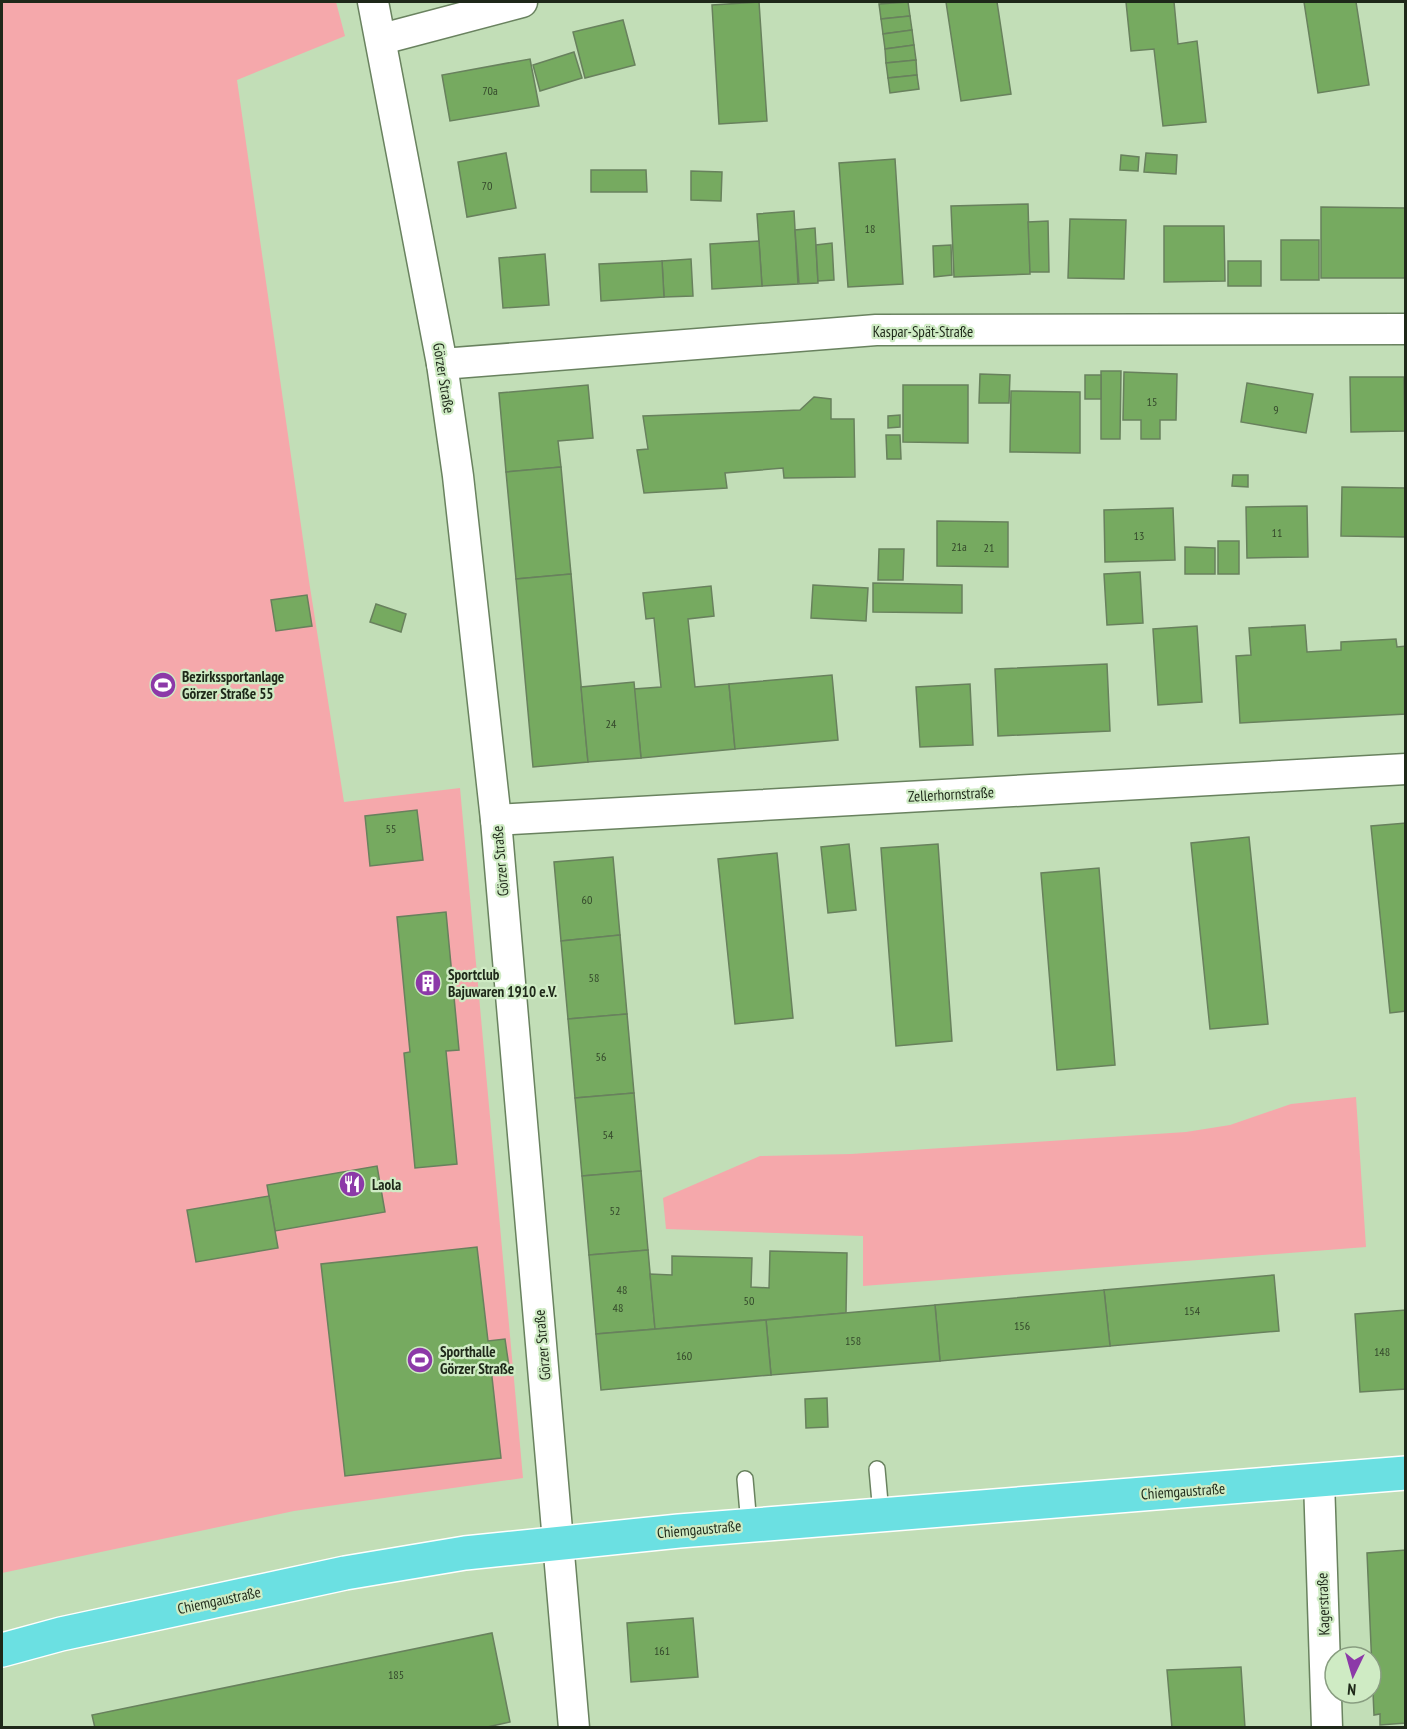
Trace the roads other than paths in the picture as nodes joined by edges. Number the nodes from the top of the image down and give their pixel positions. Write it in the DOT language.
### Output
graph roads {
  1 [pos="373,2"];
  2 [pos="522,2"];
  3 [pos="382,39"];
  4 [pos="1406,329"];
  5 [pos="442,364"];
  6 [pos="1406,770"];
  7 [pos="496,820"];
  8 [pos="878,1468"];
  9 [pos="1406,1473"];
  10 [pos="745,1479"];
  11 [pos="1319,1480"];
  12 [pos="881,1514"];
  13 [pos="749,1525"];
  14 [pos="559,1542"];
  15 [pos="2,1650"];
  16 [pos="574,1728"];
  17 [pos="1327,1728"];
  1 -- 3 [label="street, Görzer Straße"];
  2 -- 3 [label="street"];
  3 -- 5 [label="street, Görzer Straße"];
  4 -- 5 [label="street, Kaspar-Spät-Straße"];
  5 -- 7 [label="street, Görzer Straße"];
  6 -- 7 [label="street, Zellerhornstraße"];
  7 -- 14 [label="street, Görzer Straße"];
  8 -- 12 [label="lane"];
  9 -- 11 [label="main road, Chiemgaustraße"];
  10 -- 13 [label="lane"];
  11 -- 12 [label="main road, Chiemgaustraße"];
  11 -- 17 [label="street, Kagerstraße"];
  12 -- 13 [label="main road, Chiemgaustraße"];
  13 -- 14 [label="main road, Chiemgaustraße"];
  14 -- 15 [label="main road, Chiemgaustraße"];
  14 -- 16 [label="street, Görzer Straße"];
}
